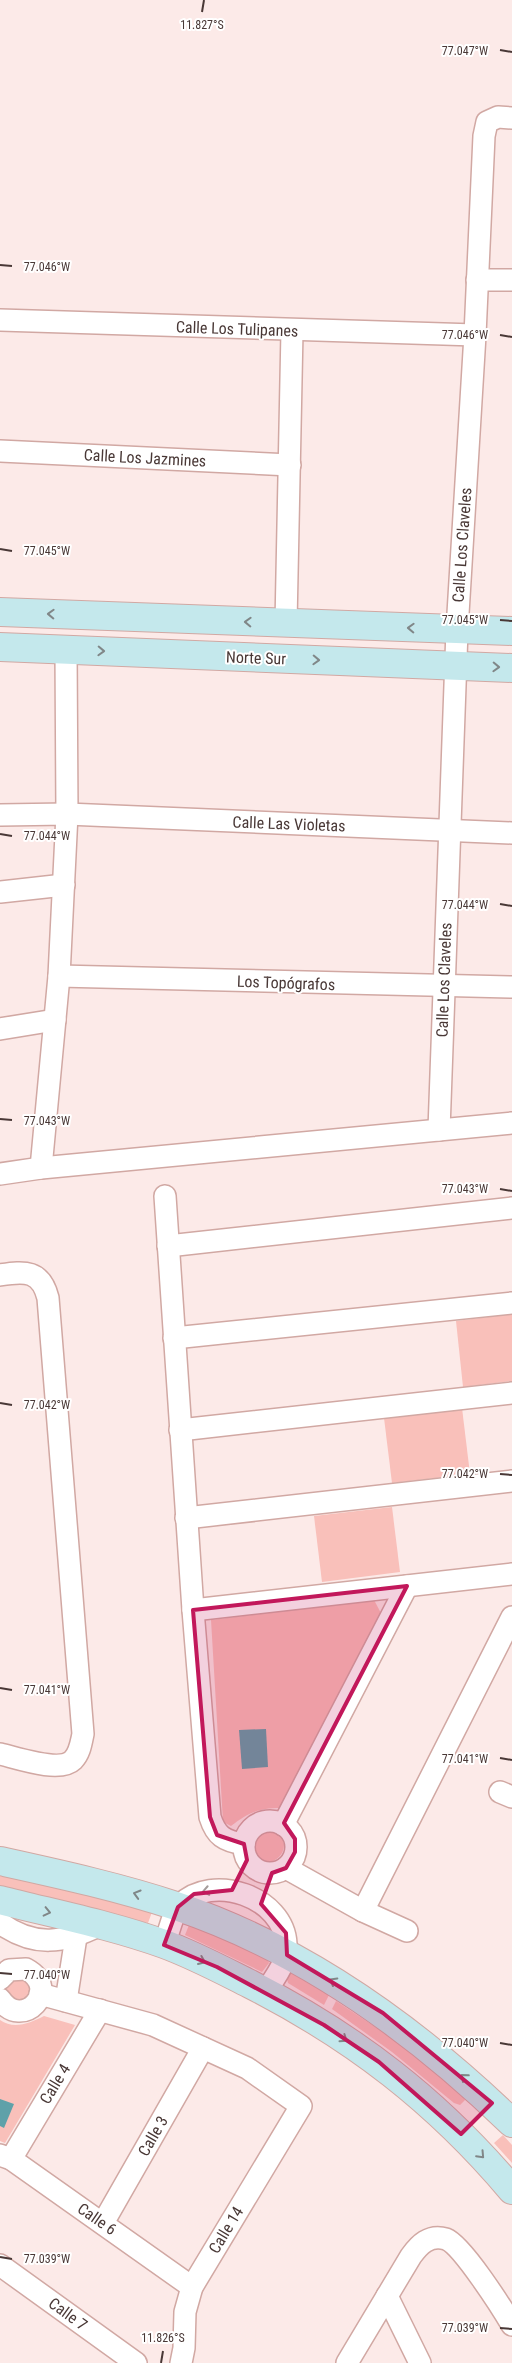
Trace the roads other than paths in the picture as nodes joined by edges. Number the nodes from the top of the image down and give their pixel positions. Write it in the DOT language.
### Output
graph roads {
  1 [pos="505,117"];
  2 [pos="477,280"];
  3 [pos="512,280"];
  4 [pos="0,320"];
  5 [pos="292,331"];
  6 [pos="475,335"];
  7 [pos="0,451"];
  8 [pos="290,465"];
  9 [pos="0,612"];
  10 [pos="286,624"];
  11 [pos="457,630"];
  12 [pos="512,631"];
  13 [pos="0,647"];
  14 [pos="66,650"];
  15 [pos="456,666"];
  16 [pos="512,668"];
  17 [pos="67,814"];
  18 [pos="0,815"];
  19 [pos="450,830"];
  20 [pos="512,833"];
  21 [pos="64,884"];
  22 [pos="0,892"];
  23 [pos="59,976"];
  24 [pos="444,987"];
  25 [pos="512,987"];
  26 [pos="55,1020"];
  27 [pos="0,1029"];
  28 [pos="512,1122"];
  29 [pos="439,1130"];
  30 [pos="2,1167"];
  31 [pos="41,1168"];
  32 [pos="165,1196"];
  33 [pos="512,1208"];
  34 [pos="168,1246"];
  35 [pos="0,1275"];
  36 [pos="512,1303"];
  37 [pos="174,1338"];
  38 [pos="512,1393"];
  39 [pos="180,1430"];
  40 [pos="512,1481"];
  41 [pos="186,1518"];
  42 [pos="512,1574"];
  43 [pos="407,1586"];
  44 [pos="193,1610"];
  45 [pos="512,1617"];
  46 [pos="0,1754"];
  47 [pos="283,1825"];
  48 [pos="245,1852"];
  49 [pos="0,1860"];
  50 [pos="279,1871"];
  51 [pos="232,1890"];
  52 [pos="0,1900"];
  53 [pos="261,1904"];
  54 [pos="178,1907"];
  55 [pos="363,1911"];
  56 [pos="100,1925"];
  57 [pos="7,1928"];
  58 [pos="407,1931"];
  59 [pos="76,1937"];
  60 [pos="44,1941"];
  61 [pos="164,1945"];
  62 [pos="287,1955"];
  63 [pos="5,1975"];
  64 [pos="39,1987"];
  65 [pos="266,1992"];
  66 [pos="0,1999"];
  67 [pos="66,2001"];
  68 [pos="100,2010"];
  69 [pos="203,2048"];
  70 [pos="492,2103"];
  71 [pos="512,2122"];
  72 [pos="461,2134"];
  73 [pos="5,2157"];
  74 [pos="512,2190"];
  75 [pos="103,2223"];
  76 [pos="0,2265"];
  77 [pos="192,2288"];
  78 [pos="387,2296"];
  79 [pos="512,2325"];
  80 [pos="136,2363"];
  81 [pos="181,2363"];
  82 [pos="347,2363"];
  83 [pos="420,2363"];
  1 -- 2 [label="street, Calle Los Claveles"];
  2 -- 3 [label="street"];
  2 -- 6 [label="street, Calle Los Claveles"];
  4 -- 5 [label="street, Calle Los Tulipanes"];
  5 -- 6 [label="street, Calle Los Tulipanes"];
  5 -- 8 [label="street"];
  6 -- 11 [label="street, Calle Los Claveles"];
  7 -- 8 [label="street, Calle Los Jazmines"];
  8 -- 10 [label="street"];
  10 -- 9 [label="street, one-way"];
  11 -- 10 [label="street, one-way"];
  11 -- 12 [label="street"];
  11 -- 15 [label="street, Calle Los Claveles"];
  13 -- 14 [label="street, Norte Sur"];
  14 -- 15 [label="street, Norte Sur, one-way"];
  14 -- 17 [label="street"];
  15 -- 16 [label="street, Norte Sur, one-way"];
  15 -- 19 [label="street, Calle Los Claveles"];
  17 -- 18 [label="street, Calle Las Violetas"];
  17 -- 19 [label="street, Calle Las Violetas"];
  17 -- 21 [label="street"];
  19 -- 20 [label="street, Calle Las Violetas"];
  19 -- 24 [label="street, Calle Los Claveles"];
  21 -- 22 [label="street"];
  21 -- 23 [label="street"];
  23 -- 24 [label="street, Los Topógrafos"];
  23 -- 26 [label="street"];
  24 -- 25 [label="street, Los Topógrafos"];
  24 -- 29 [label="street, Calle Los Claveles"];
  26 -- 27 [label="street"];
  26 -- 31 [label="street"];
  28 -- 29 [label="street"];
  29 -- 31 [label="street"];
  30 -- 31 [label="street"];
  32 -- 34 [label="street"];
  33 -- 34 [label="street"];
  34 -- 37 [label="street"];
  35 -- 46 [label="street"];
  36 -- 37 [label="street"];
  37 -- 39 [label="street"];
  38 -- 39 [label="street"];
  39 -- 41 [label="street"];
  40 -- 41 [label="street"];
  41 -- 44 [label="street"];
  42 -- 43 [label="street"];
  43 -- 44 [label="street"];
  43 -- 47 [label="street"];
  44 -- 48 [label="street"];
  45 -- 55 [label="street"];
  47 -- 48 [label="street"];
  47 -- 50 [label="street"];
  48 -- 50 [label="street"];
  48 -- 51 [label="street"];
  54 -- 49 [label="street, one-way"];
  50 -- 53 [label="street"];
  50 -- 55 [label="street"];
  51 -- 53 [label="street"];
  51 -- 54 [label="street, one-way"];
  52 -- 56 [label="street, one-way"];
  53 -- 62 [label="street"];
  54 -- 61 [label="street"];
  54 -- 62 [label="street"];
  55 -- 58 [label="street"];
  56 -- 59 [label="street"];
  56 -- 61 [label="street"];
  57 -- 60 [label="street"];
  57 -- 63 [label="street"];
  59 -- 60 [label="street"];
  59 -- 67 [label="street"];
  60 -- 64 [label="street"];
  61 -- 65 [label="street, one-way"];
  62 -- 65 [label="street"];
  70 -- 62 [label="street, one-way"];
  63 -- 64 [label="street"];
  64 -- 66 [label="street"];
  64 -- 67 [label="street"];
  65 -- 72 [label="street, one-way"];
  67 -- 68 [label="street"];
  68 -- 69 [label="street"];
  68 -- 73 [label="street, Calle 4"];
  69 -- 75 [label="street, Calle 3"];
  69 -- 77 [label="street, Calle 14"];
  70 -- 71 [label="street"];
  70 -- 72 [label="street"];
  72 -- 74 [label="street, one-way"];
  73 -- 75 [label="street, Calle 6"];
  75 -- 77 [label="street, Calle 6"];
  76 -- 80 [label="street, Calle 7"];
  77 -- 81 [label="street, Calle 14"];
  78 -- 79 [label="street"];
  78 -- 82 [label="street"];
  78 -- 83 [label="street"];
}
